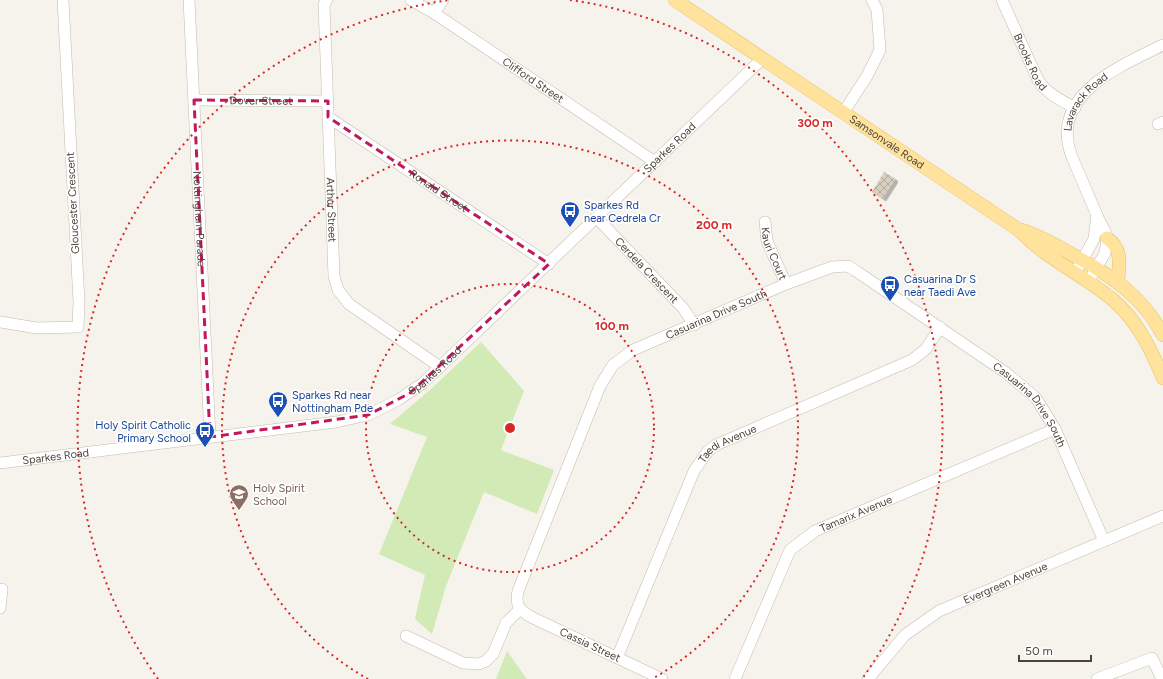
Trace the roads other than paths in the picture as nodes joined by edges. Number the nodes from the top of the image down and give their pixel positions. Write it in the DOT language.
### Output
graph roads {
  1 [pos="63,0"];
  2 [pos="189,0"];
  3 [pos="327,0"];
  4 [pos="411,0"];
  5 [pos="443,0"];
  6 [pos="675,0"];
  7 [pos="872,0"];
  8 [pos="1002,0"];
  9 [pos="434,13"];
  10 [pos="1163,45"];
  11 [pos="762,59"];
  12 [pos="194,100"];
  13 [pos="328,101"];
  14 [pos="1075,108"];
  15 [pos="843,113"];
  16 [pos="328,117"];
  17 [pos="655,162"];
  18 [pos="1097,215"];
  19 [pos="597,218"];
  20 [pos="765,222"];
  21 [pos="1019,230"];
  22 [pos="1107,238"];
  23 [pos="1083,260"];
  24 [pos="549,264"];
  25 [pos="1097,268"];
  26 [pos="1075,273"];
  27 [pos="1118,281"];
  28 [pos="1088,282"];
  29 [pos="786,284"];
  30 [pos="0,322"];
  31 [pos="694,325"];
  32 [pos="940,327"];
  33 [pos="1163,336"];
  34 [pos="440,367"];
  35 [pos="1163,378"];
  36 [pos="1054,429"];
  37 [pos="210,437"];
  38 [pos="0,463"];
  39 [pos="1163,516"];
  40 [pos="1104,541"];
  41 [pos="2,589"];
  42 [pos="0,608"];
  43 [pos="519,610"];
  44 [pos="406,636"];
  45 [pos="617,658"];
  46 [pos="662,679"];
  47 [pos="735,679"];
  48 [pos="868,679"];
  49 [pos="1097,679"];
  50 [pos="1162,679"];
  1 -- 30 [label="street, Gloucester Crescent"];
  2 -- 12 [label="street, Nottingham Parade"];
  3 -- 13 [label="street, Arthur Street"];
  4 -- 9 [label="street, Clifford Street"];
  5 -- 9 [label="street"];
  6 -- 11 [label="main road, Samsonvale Road"];
  7 -- 15 [label="street"];
  8 -- 14 [label="street, Brooks Road"];
  9 -- 17 [label="street, Clifford Street"];
  10 -- 14 [label="street, Lavarack Road"];
  11 -- 15 [label="main road, Samsonvale Road"];
  11 -- 17 [label="street, Sparkes Road"];
  12 -- 13 [label="street, Dover Street"];
  12 -- 37 [label="street, Nottingham Parade"];
  13 -- 16 [label="street, Arthur Street"];
  14 -- 18 [label="street, Lavarack Road"];
  15 -- 21 [label="main road, Samsonvale Road"];
  16 -- 24 [label="street, Ronald Street"];
  16 -- 34 [label="street, Arthur Street"];
  17 -- 19 [label="street, Sparkes Road"];
  18 -- 22 [label="street, Lavarack Road"];
  18 -- 23 [label="street, Lavarack Road"];
  19 -- 24 [label="street, Sparkes Road"];
  19 -- 31 [label="street, Cerdela Crescent"];
  20 -- 29 [label="street, Kauri Court"];
  21 -- 23 [label="main road, Samsonvale Road"];
  21 -- 26 [label="main road, Samsonvale Road"];
  22 -- 25 [label="street"];
  22 -- 27 [label="main road"];
  23 -- 25 [label="main road, Samsonvale Road"];
  23 -- 26 [label="street, Lavarack Road"];
  24 -- 34 [label="street, Sparkes Road"];
  25 -- 27 [label="main road, Samsonvale Road"];
  25 -- 28 [label="street"];
  26 -- 28 [label="main road, Samsonvale Road"];
  27 -- 33 [label="main road, Samsonvale Road"];
  28 -- 35 [label="main road, Samsonvale Road"];
  29 -- 31 [label="street, Casuarina Drive South"];
  29 -- 32 [label="street, Casuarina Drive South"];
  31 -- 43 [label="street, Casuarina Drive South"];
  32 -- 36 [label="street, Casuarina Drive South"];
  32 -- 45 [label="street, Taedi Avenue"];
  34 -- 37 [label="street, Sparkes Road"];
  36 -- 40 [label="street, Casuarina Drive South"];
  36 -- 47 [label="street, Tamarix Avenue"];
  37 -- 38 [label="street, Sparkes Road"];
  39 -- 40 [label="street, Evergreen Avenue"];
  40 -- 48 [label="street, Evergreen Avenue"];
  41 -- 42 [label="street"];
  43 -- 44 [label="street"];
  43 -- 45 [label="street, Cassia Street"];
  45 -- 46 [label="street, Cassia Street"];
  49 -- 50 [label="street"];
}
